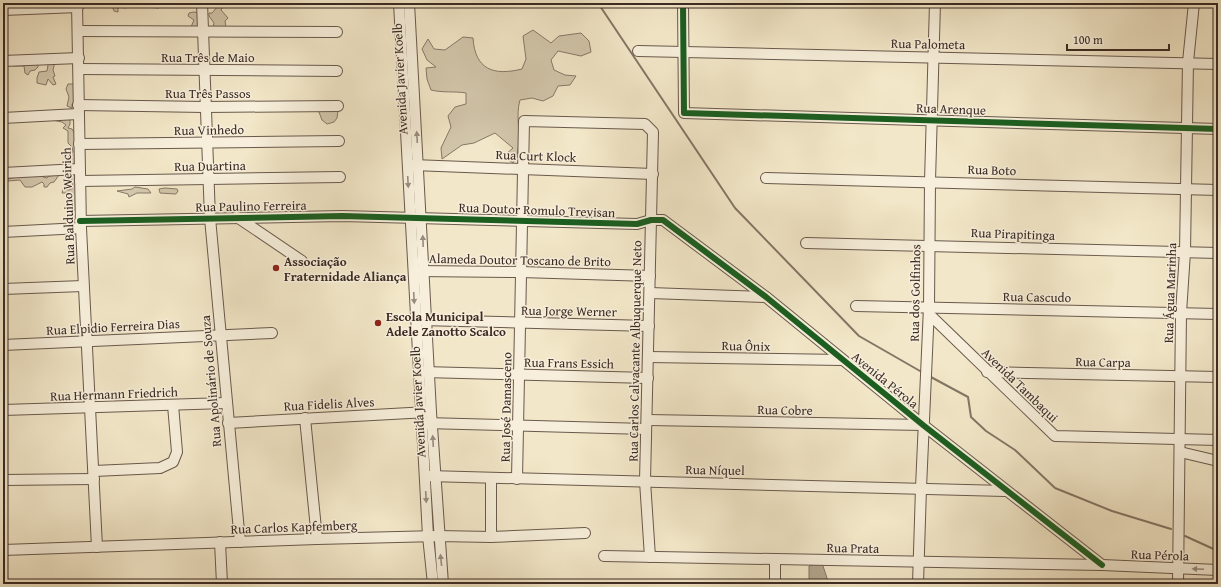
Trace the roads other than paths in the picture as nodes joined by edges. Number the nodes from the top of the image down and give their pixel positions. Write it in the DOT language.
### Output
graph roads {
  1 [pos="202,3"];
  2 [pos="399,3"];
  3 [pos="409,3"];
  4 [pos="683,3"];
  5 [pos="935,3"];
  6 [pos="1194,3"];
  7 [pos="77,5"];
  8 [pos="3,10"];
  9 [pos="78,31"];
  10 [pos="203,32"];
  11 [pos="337,32"];
  12 [pos="638,51"];
  13 [pos="684,51"];
  14 [pos="934,57"];
  15 [pos="79,58"];
  16 [pos="3,61"];
  17 [pos="1188,62"];
  18 [pos="1218,64"];
  19 [pos="79,69"];
  20 [pos="204,69"];
  21 [pos="337,71"];
  22 [pos="338,106"];
  23 [pos="205,107"];
  24 [pos="78,109"];
  25 [pos="3,118"];
  26 [pos="932,120"];
  27 [pos="524,121"];
  28 [pos="1187,128"];
  29 [pos="1218,129"];
  30 [pos="339,141"];
  31 [pos="206,143"];
  32 [pos="79,144"];
  33 [pos="407,165"];
  34 [pos="419,165"];
  35 [pos="80,169"];
  36 [pos="523,169"];
  37 [pos="3,173"];
  38 [pos="653,174"];
  39 [pos="340,177"];
  40 [pos="766,178"];
  41 [pos="208,180"];
  42 [pos="80,181"];
  43 [pos="930,181"];
  44 [pos="1186,189"];
  45 [pos="1218,190"];
  46 [pos="237,217"];
  47 [pos="410,217"];
  48 [pos="422,217"];
  49 [pos="210,218"];
  50 [pos="651,220"];
  51 [pos="522,221"];
  52 [pos="80,224"];
  53 [pos="3,232"];
  54 [pos="806,243"];
  55 [pos="929,245"];
  56 [pos="1184,252"];
  57 [pos="1218,253"];
  58 [pos="302,260"];
  59 [pos="413,271"];
  60 [pos="424,271"];
  61 [pos="521,272"];
  62 [pos="650,276"];
  63 [pos="83,286"];
  64 [pos="3,289"];
  65 [pos="650,293"];
  66 [pos="766,297"];
  67 [pos="856,306"];
  68 [pos="929,311"];
  69 [pos="1181,313"];
  70 [pos="1218,314"];
  71 [pos="421,320"];
  72 [pos="520,323"];
  73 [pos="649,326"];
  74 [pos="272,333"];
  75 [pos="219,335"];
  76 [pos="86,342"];
  77 [pos="3,346"];
  78 [pos="648,357"];
  79 [pos="842,360"];
  80 [pos="424,372"];
  81 [pos="987,372"];
  82 [pos="519,375"];
  83 [pos="1181,376"];
  84 [pos="1218,377"];
  85 [pos="648,378"];
  86 [pos="226,403"];
  87 [pos="173,405"];
  88 [pos="91,408"];
  89 [pos="3,410"];
  90 [pos="305,418"];
  91 [pos="426,418"];
  92 [pos="228,423"];
  93 [pos="646,425"];
  94 [pos="923,425"];
  95 [pos="518,426"];
  96 [pos="1181,440"];
  97 [pos="1218,440"];
  98 [pos="1180,452"];
  99 [pos="1218,462"];
  100 [pos="94,475"];
  101 [pos="430,476"];
  102 [pos="492,478"];
  103 [pos="518,479"];
  104 [pos="3,480"];
  105 [pos="645,481"];
  106 [pos="920,488"];
  107 [pos="1006,491"];
  108 [pos="585,534"];
  109 [pos="428,536"];
  110 [pos="438,536"];
  111 [pos="491,537"];
  112 [pos="317,539"];
  113 [pos="220,542"];
  114 [pos="240,542"];
  115 [pos="97,547"];
  116 [pos="3,550"];
  117 [pos="604,556"];
  118 [pos="650,557"];
  119 [pos="775,559"];
  120 [pos="919,562"];
  121 [pos="1102,565"];
  122 [pos="1178,568"];
  123 [pos="1218,570"];
  124 [pos="222,584"];
  125 [pos="433,584"];
  126 [pos="443,584"];
  127 [pos="775,584"];
  128 [pos="918,584"];
  129 [pos="1178,584"];
  1 -- 10 [label="street, Rua Apolinário de Souza"];
  2 -- 33 [label="street, Avenida Javier Koelb"];
  34 -- 3 [label="street, Avenida Javier Koelb, one-way"];
  4 -- 13 [label="street"];
  5 -- 14 [label="street, Rua dos Golfinhos"];
  6 -- 17 [label="street, Rua Água Marinha"];
  7 -- 8 [label="street"];
  7 -- 9 [label="street, Rua Balduino Weirich"];
  9 -- 10 [label="street"];
  9 -- 15 [label="street, Rua Balduino Weirich"];
  10 -- 11 [label="street"];
  10 -- 20 [label="street, Rua Apolinário de Souza"];
  12 -- 13 [label="street, Rua Palometa"];
  13 -- 14 [label="street, Rua Palometa"];
  13 -- 26 [label="street, Rua Arenque"];
  14 -- 17 [label="street, Rua Palometa"];
  14 -- 26 [label="street, Rua dos Golfinhos"];
  15 -- 16 [label="street"];
  15 -- 19 [label="street, Rua Balduino Weirich"];
  17 -- 18 [label="street, Rua Palometa"];
  17 -- 28 [label="street, Rua Água Marinha"];
  19 -- 20 [label="street, Rua Três de Maio"];
  19 -- 24 [label="street, Rua Balduino Weirich"];
  20 -- 21 [label="street, Rua Três de Maio"];
  20 -- 23 [label="street, Rua Apolinário de Souza"];
  22 -- 23 [label="street, Rua Três Passos"];
  23 -- 24 [label="street, Rua Três Passos"];
  23 -- 31 [label="street, Rua Apolinário de Souza"];
  24 -- 25 [label="street, Rua Três Passos"];
  24 -- 32 [label="street, Rua Balduino Weirich"];
  26 -- 28 [label="street, Rua Arenque"];
  26 -- 43 [label="street, Rua dos Golfinhos"];
  27 -- 36 [label="street, Rua José Damasceno"];
  27 -- 38 [label="street, Rua Carlos Calvacante Albuquerque Neto"];
  28 -- 29 [label="street, Rua Arenque"];
  28 -- 44 [label="street, Rua Água Marinha"];
  30 -- 31 [label="street, Rua Vinhedo"];
  31 -- 32 [label="street, Rua Vinhedo"];
  31 -- 41 [label="street, Rua Apolinário de Souza"];
  32 -- 35 [label="street, Rua Balduino Weirich"];
  33 -- 34 [label="street, Rua Curt Klock"];
  33 -- 47 [label="street, Avenida Javier Koelb, one-way"];
  34 -- 36 [label="street, Rua Curt Klock"];
  34 -- 48 [label="street, Avenida Javier Koelb"];
  35 -- 37 [label="street"];
  35 -- 42 [label="street, Rua Balduino Weirich"];
  36 -- 38 [label="street, Rua Curt Klock"];
  36 -- 51 [label="street, Rua José Damasceno"];
  38 -- 50 [label="street, Rua Carlos Calvacante Albuquerque Neto"];
  39 -- 41 [label="street, Rua Duartina"];
  40 -- 43 [label="street, Rua Boto"];
  41 -- 42 [label="street, Rua Duartina"];
  41 -- 49 [label="street, Rua Apolinário de Souza"];
  42 -- 52 [label="street, Rua Balduino Weirich"];
  43 -- 44 [label="street, Rua Boto"];
  43 -- 55 [label="street, Rua dos Golfinhos"];
  44 -- 45 [label="street, Rua Boto"];
  44 -- 56 [label="street, Rua Água Marinha"];
  46 -- 47 [label="street, Rua Paulino Ferreira"];
  46 -- 49 [label="street, Rua Paulino Ferreira"];
  46 -- 58 [label="street"];
  47 -- 48 [label="street, Rua Paulino Ferreira"];
  47 -- 59 [label="street, Avenida Javier Koelb"];
  48 -- 51 [label="street, Rua Doutor Romulo Trevisan"];
  60 -- 48 [label="street, Avenida Javier Koelb, one-way"];
  49 -- 52 [label="street, Rua Paulino Ferreira"];
  49 -- 75 [label="street, Rua Apolinário de Souza"];
  50 -- 51 [label="street, Rua Doutor Romulo Trevisan"];
  50 -- 62 [label="street, Rua Carlos Calvacante Albuquerque Neto"];
  50 -- 66 [label="street, Avenida Pérola"];
  51 -- 61 [label="street, Rua José Damasceno"];
  52 -- 53 [label="street, Rua Paulino Ferreira"];
  52 -- 63 [label="street, Rua Balduino Weirich"];
  54 -- 55 [label="street, Rua Pirapitinga"];
  55 -- 56 [label="street, Rua Pirapitinga"];
  55 -- 68 [label="street, Rua dos Golfinhos"];
  56 -- 57 [label="street, Rua Pirapitinga"];
  56 -- 69 [label="street, Rua Água Marinha"];
  59 -- 60 [label="street, Alameda Doutor Toscano de Brito"];
  59 -- 71 [label="street, Avenida Javier Koelb, one-way"];
  60 -- 61 [label="street, Alameda Doutor Toscano de Brito"];
  60 -- 71 [label="street, Avenida Javier Koelb"];
  61 -- 62 [label="street, Alameda Doutor Toscano de Brito"];
  61 -- 72 [label="street, Rua José Damasceno"];
  62 -- 65 [label="street, Rua Carlos Calvacante Albuquerque Neto"];
  63 -- 64 [label="street"];
  63 -- 76 [label="street, Rua Balduino Weirich"];
  65 -- 66 [label="street"];
  65 -- 73 [label="street, Rua Carlos Calvacante Albuquerque Neto"];
  66 -- 79 [label="street, Avenida Pérola"];
  67 -- 68 [label="street, Rua Cascudo"];
  68 -- 69 [label="street, Rua Cascudo"];
  68 -- 81 [label="street, Avenida Tambaqui"];
  68 -- 94 [label="street, Rua dos Golfinhos"];
  69 -- 70 [label="street, Rua Cascudo"];
  69 -- 83 [label="street, Rua Água Marinha"];
  71 -- 72 [label="street, Rua Jorge Werner"];
  71 -- 80 [label="street, Avenida Javier Koelb"];
  72 -- 73 [label="street, Rua Jorge Werner"];
  72 -- 82 [label="street, Rua José Damasceno"];
  73 -- 78 [label="street, Rua Carlos Calvacante Albuquerque Neto"];
  74 -- 75 [label="street, Rua Elpidio Ferreira Dias"];
  75 -- 76 [label="street, Rua Elpidio Ferreira Dias"];
  75 -- 86 [label="street, Rua Apolinário de Souza"];
  76 -- 77 [label="street, Rua Elpidio Ferreira Dias"];
  76 -- 88 [label="street, Rua Balduino Weirich"];
  78 -- 79 [label="street, Rua Ônix"];
  78 -- 85 [label="street, Rua Carlos Calvacante Albuquerque Neto"];
  79 -- 94 [label="street, Avenida Pérola"];
  80 -- 82 [label="street, Rua Frans Essich"];
  80 -- 91 [label="street, Avenida Javier Koelb"];
  81 -- 83 [label="street, Rua Carpa"];
  81 -- 96 [label="street, Avenida Tambaqui"];
  82 -- 85 [label="street, Rua Frans Essich"];
  82 -- 95 [label="street, Rua José Damasceno"];
  83 -- 84 [label="street, Rua Carpa"];
  83 -- 96 [label="street, Rua Água Marinha"];
  85 -- 93 [label="street, Rua Carlos Calvacante Albuquerque Neto"];
  86 -- 87 [label="street, Rua Hermann Friedrich"];
  86 -- 92 [label="street, Rua Apolinário de Souza"];
  87 -- 88 [label="street, Rua Hermann Friedrich"];
  87 -- 100 [label="street"];
  88 -- 89 [label="street, Rua Hermann Friedrich"];
  88 -- 100 [label="street, Rua Balduino Weirich"];
  90 -- 91 [label="street, Rua Fidelis Alves"];
  90 -- 92 [label="street, Rua Fidelis Alves"];
  90 -- 112 [label="street"];
  91 -- 95 [label="street, Rua Fidelis Alves"];
  91 -- 101 [label="street, Avenida Javier Koelb"];
  92 -- 114 [label="street, Rua Apolinário de Souza"];
  93 -- 94 [label="street, Rua Cobre"];
  93 -- 95 [label="street, Rua Cobre"];
  93 -- 105 [label="street, Rua Carlos Calvacante Albuquerque Neto"];
  94 -- 106 [label="street, Rua dos Golfinhos"];
  94 -- 107 [label="street, Avenida Pérola"];
  95 -- 103 [label="street, Rua José Damasceno"];
  96 -- 97 [label="street, Avenida Tambaqui"];
  96 -- 98 [label="street, Rua Água Marinha"];
  98 -- 99 [label="street"];
  98 -- 122 [label="street, Rua Água Marinha"];
  100 -- 104 [label="street"];
  100 -- 115 [label="street, Rua Balduino Weirich"];
  101 -- 102 [label="street, Rua Níquel"];
  101 -- 109 [label="street, Avenida Javier Koelb, one-way"];
  101 -- 110 [label="street, Avenida Javier Koelb"];
  102 -- 103 [label="street, Rua Níquel"];
  102 -- 111 [label="street"];
  103 -- 105 [label="street, Rua Níquel"];
  105 -- 106 [label="street, Rua Níquel"];
  105 -- 118 [label="street, Rua Carlos Calvacante Albuquerque Neto"];
  106 -- 107 [label="street, Rua Níquel"];
  106 -- 120 [label="street, Rua dos Golfinhos"];
  107 -- 121 [label="street, Avenida Pérola"];
  108 -- 111 [label="street, Rua Carlos Kapfemberg"];
  109 -- 110 [label="street, Rua Carlos Kapfemberg"];
  109 -- 112 [label="street, Rua Carlos Kapfemberg"];
  109 -- 125 [label="street, Avenida Javier Koelb"];
  110 -- 111 [label="street, Rua Carlos Kapfemberg"];
  126 -- 110 [label="street, Avenida Javier Koelb, one-way"];
  112 -- 114 [label="street, Rua Carlos Kapfemberg"];
  113 -- 114 [label="street, Rua Carlos Kapfemberg"];
  113 -- 115 [label="street, Rua Carlos Kapfemberg"];
  113 -- 124 [label="street"];
  115 -- 116 [label="street, Rua Carlos Kapfemberg"];
  117 -- 118 [label="street, Rua Prata"];
  118 -- 119 [label="street, Rua Prata"];
  119 -- 120 [label="street, Rua Prata"];
  119 -- 127 [label="street"];
  120 -- 121 [label="street, Rua Prata"];
  120 -- 128 [label="street, Rua dos Golfinhos"];
  121 -- 122 [label="street, Rua Pérola"];
  123 -- 122 [label="street, Rua Pérola, one-way"];
  122 -- 129 [label="street, Rua Água Marinha"];
}
